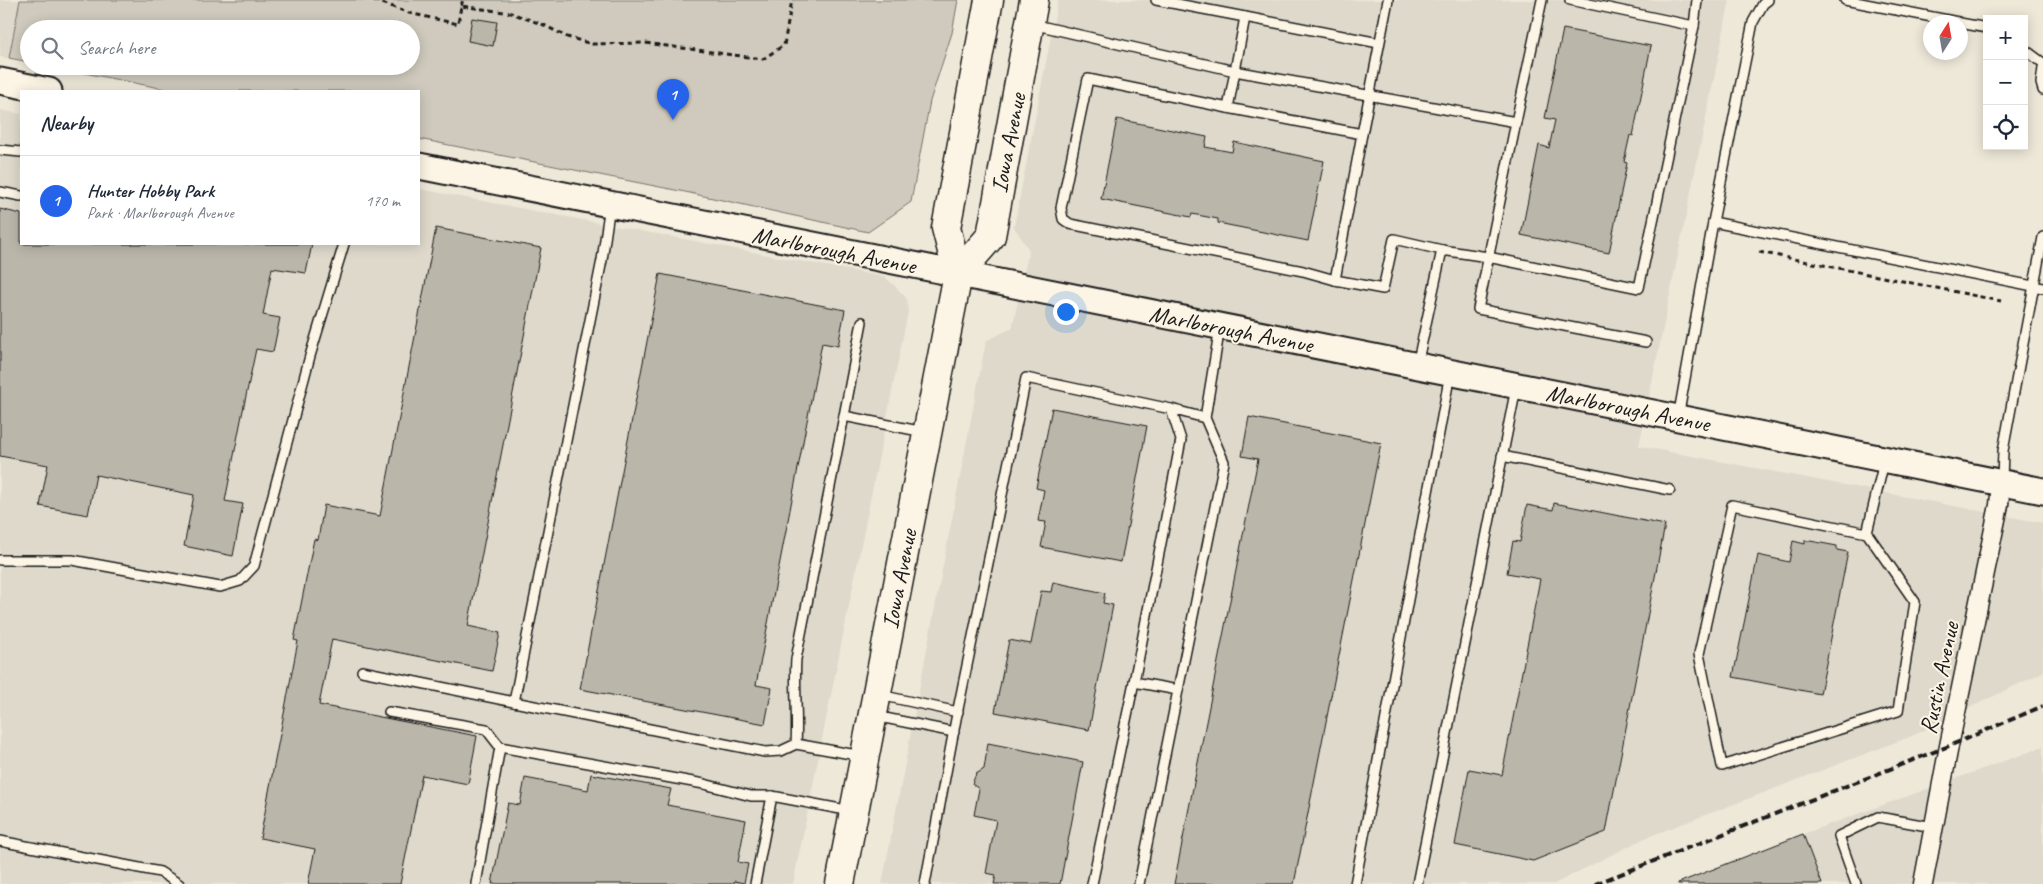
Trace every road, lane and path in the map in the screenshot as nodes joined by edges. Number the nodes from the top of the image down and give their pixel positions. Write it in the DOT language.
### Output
graph roads {
  1 [pos="374,0"];
  2 [pos="463,0"];
  3 [pos="792,0"];
  4 [pos="989,0"];
  5 [pos="1156,0"];
  6 [pos="1388,0"];
  7 [pos="1542,0"];
  8 [pos="1570,0"];
  9 [pos="1696,0"];
  10 [pos="1768,0"];
  11 [pos="1845,0"];
  12 [pos="461,6"];
  13 [pos="1032,12"];
  14 [pos="1923,16"];
  15 [pos="1245,17"];
  16 [pos="1968,25"];
  17 [pos="1694,26"];
  18 [pos="1983,27"];
  19 [pos="1379,43"];
  20 [pos="2028,52"];
  21 [pos="2043,63"];
  22 [pos="2043,68"];
  23 [pos="1235,71"];
  24 [pos="0,81"];
  25 [pos="44,90"];
  26 [pos="2043,90"];
  27 [pos="1369,96"];
  28 [pos="1228,108"];
  29 [pos="1516,122"];
  30 [pos="1362,134"];
  31 [pos="0,150"];
  32 [pos="20,152"];
  33 [pos="420,166"];
  34 [pos="0,192"];
  35 [pos="20,196"];
  36 [pos="610,205"];
  37 [pos="1713,222"];
  38 [pos="2043,237"];
  39 [pos="344,245"];
  40 [pos="1442,250"];
  41 [pos="1759,252"];
  42 [pos="1488,257"];
  43 [pos="958,274"];
  44 [pos="1335,280"];
  45 [pos="2033,286"];
  46 [pos="2043,288"];
  47 [pos="2001,302"];
  48 [pos="862,322"];
  49 [pos="1220,327"];
  50 [pos="1646,342"];
  51 [pos="1417,366"];
  52 [pos="1450,372"];
  53 [pos="1516,385"];
  54 [pos="1171,409"];
  55 [pos="844,416"];
  56 [pos="1205,418"];
  57 [pos="1678,418"];
  58 [pos="927,432"];
  59 [pos="1502,456"];
  60 [pos="1884,459"];
  61 [pos="2001,483"];
  62 [pos="1670,490"];
  63 [pos="2043,491"];
  64 [pos="1867,534"];
  65 [pos="0,560"];
  66 [pos="362,671"];
  67 [pos="1134,682"];
  68 [pos="1178,690"];
  69 [pos="514,702"];
  70 [pos="874,705"];
  71 [pos="389,712"];
  72 [pos="958,712"];
  73 [pos="954,732"];
  74 [pos="796,744"];
  75 [pos="500,747"];
  76 [pos="864,756"];
  77 [pos="772,796"];
  78 [pos="854,812"];
  79 [pos="1933,827"];
  80 [pos="0,841"];
  81 [pos="178,884"];
  82 [pos="476,884"];
  83 [pos="755,884"];
  84 [pos="840,884"];
  85 [pos="925,884"];
  86 [pos="1092,884"];
  87 [pos="1140,884"];
  88 [pos="1355,884"];
  89 [pos="1417,884"];
  90 [pos="1856,884"];
  91 [pos="1923,884"];
  1 -- 12 [label="path"];
  2 -- 12 [label="path"];
  3 -- 12 [label="path"];
  4 -- 43 [label="main road, Iowa Avenue"];
  5 -- 15 [label="lane"];
  6 -- 19 [label="lane"];
  7 -- 29 [label="lane"];
  8 -- 17 [label="lane"];
  9 -- 17 [label="lane"];
  10 -- 37 [label="lane"];
  11 -- 14 [label="lane"];
  13 -- 23 [label="lane"];
  13 -- 43 [label="main road, Iowa Avenue"];
  15 -- 19 [label="lane"];
  15 -- 23 [label="lane"];
  16 -- 18 [label="lane"];
  17 -- 42 [label="lane"];
  19 -- 27 [label="lane"];
  20 -- 21 [label="lane"];
  22 -- 26 [label="lane"];
  23 -- 27 [label="lane"];
  23 -- 28 [label="lane"];
  24 -- 25 [label="street"];
  27 -- 29 [label="lane"];
  27 -- 30 [label="lane"];
  28 -- 30 [label="lane"];
  28 -- 44 [label="lane"];
  29 -- 42 [label="lane"];
  30 -- 44 [label="lane"];
  31 -- 32 [label="lane"];
  33 -- 36 [label="street, Marlborough Avenue"];
  34 -- 35 [label="lane"];
  36 -- 43 [label="street, Marlborough Avenue"];
  36 -- 69 [label="lane"];
  37 -- 45 [label="lane"];
  37 -- 57 [label="lane"];
  38 -- 45 [label="lane"];
  39 -- 65 [label="lane"];
  40 -- 42 [label="lane"];
  40 -- 44 [label="lane"];
  40 -- 51 [label="lane"];
  41 -- 47 [label="path"];
  42 -- 50 [label="lane"];
  43 -- 49 [label="street, Marlborough Avenue"];
  43 -- 58 [label="main road, Iowa Avenue"];
  45 -- 46 [label="lane"];
  45 -- 61 [label="lane"];
  48 -- 55 [label="lane"];
  49 -- 51 [label="street, Marlborough Avenue"];
  49 -- 56 [label="lane"];
  51 -- 52 [label="street, Marlborough Avenue"];
  52 -- 53 [label="street, Marlborough Avenue"];
  52 -- 88 [label="lane"];
  53 -- 57 [label="street, Marlborough Avenue"];
  53 -- 59 [label="lane"];
  54 -- 56 [label="lane"];
  54 -- 67 [label="lane"];
  54 -- 72 [label="lane"];
  55 -- 58 [label="lane"];
  55 -- 74 [label="lane"];
  56 -- 68 [label="lane"];
  57 -- 60 [label="street, Marlborough Avenue"];
  58 -- 70 [label="main road, Iowa Avenue"];
  59 -- 62 [label="lane"];
  59 -- 89 [label="lane"];
  60 -- 61 [label="street, Marlborough Avenue"];
  60 -- 64 [label="lane"];
  61 -- 63 [label="street, Marlborough Avenue"];
  61 -- 79 [label="street, Rustin Avenue"];
  64 -- 64 [label="lane"];
  66 -- 69 [label="lane"];
  67 -- 68 [label="lane"];
  67 -- 86 [label="lane"];
  68 -- 87 [label="lane"];
  69 -- 74 [label="lane"];
  70 -- 72 [label="lane"];
  70 -- 73 [label="lane"];
  70 -- 76 [label="main road, Iowa Avenue"];
  71 -- 75 [label="lane"];
  72 -- 73 [label="lane"];
  73 -- 85 [label="lane"];
  74 -- 76 [label="lane"];
  75 -- 77 [label="lane"];
  75 -- 82 [label="lane"];
  76 -- 78 [label="main road, Iowa Avenue"];
  77 -- 78 [label="lane"];
  77 -- 83 [label="lane"];
  78 -- 84 [label="main road, Iowa Avenue"];
  79 -- 90 [label="lane"];
  79 -- 91 [label="street, Rustin Avenue"];
  80 -- 81 [label="lane"];
}
